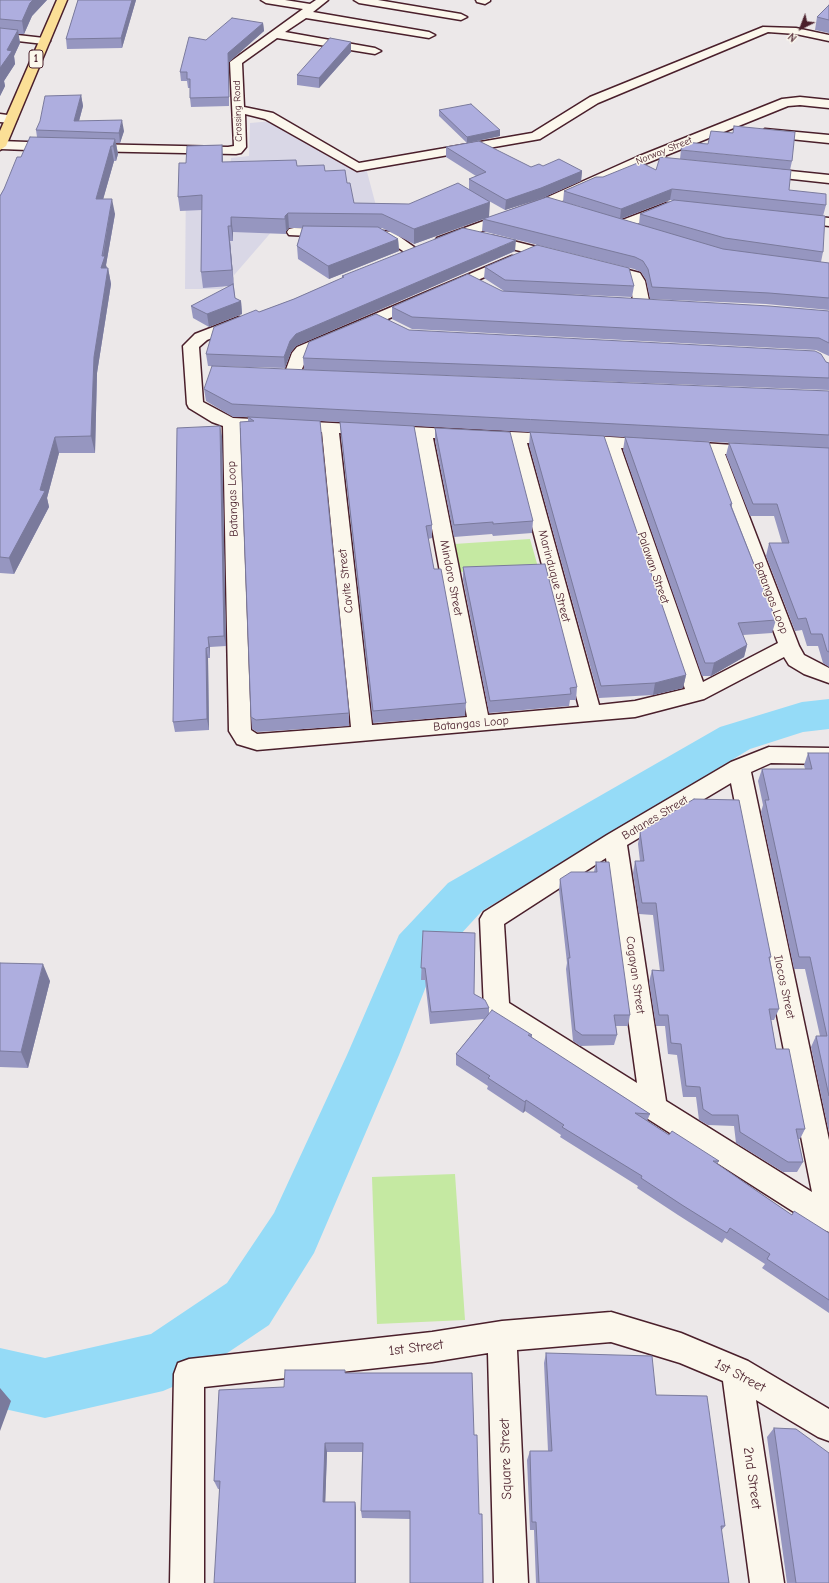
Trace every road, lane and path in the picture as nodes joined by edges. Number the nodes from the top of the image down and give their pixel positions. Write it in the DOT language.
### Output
graph roads {
  1 [pos="62,0"];
  2 [pos="266,0"];
  3 [pos="323,0"];
  4 [pos="359,0"];
  5 [pos="308,11"];
  6 [pos="461,17"];
  7 [pos="275,34"];
  8 [pos="430,35"];
  9 [pos="0,36"];
  10 [pos="829,38"];
  11 [pos="44,41"];
  12 [pos="375,50"];
  13 [pos="829,104"];
  14 [pos="238,109"];
  15 [pos="6,119"];
  16 [pos="721,128"];
  17 [pos="829,139"];
  18 [pos="0,146"];
  19 [pos="642,160"];
  20 [pos="673,163"];
  21 [pos="751,171"];
  22 [pos="829,179"];
  23 [pos="546,204"];
  24 [pos="677,206"];
  25 [pos="490,210"];
  26 [pos="569,210"];
  27 [pos="503,217"];
  28 [pos="784,217"];
  29 [pos="607,221"];
  30 [pos="829,222"];
  31 [pos="622,226"];
  32 [pos="294,232"];
  33 [pos="462,232"];
  34 [pos="645,232"];
  35 [pos="534,250"];
  36 [pos="414,252"];
  37 [pos="399,258"];
  38 [pos="570,259"];
  39 [pos="584,263"];
  40 [pos="471,279"];
  41 [pos="484,287"];
  42 [pos="627,304"];
  43 [pos="642,305"];
  44 [pos="658,306"];
  45 [pos="252,316"];
  46 [pos="375,318"];
  47 [pos="395,329"];
  48 [pos="292,375"];
  49 [pos="231,424"];
  50 [pos="330,428"];
  51 [pos="423,432"];
  52 [pos="517,437"];
  53 [pos="610,442"];
  54 [pos="714,449"];
  55 [pos="775,452"];
  56 [pos="789,646"];
  57 [pos="829,676"];
  58 [pos="696,694"];
  59 [pos="591,714"];
  60 [pos="479,723"];
  61 [pos="362,734"];
  62 [pos="829,756"];
  63 [pos="739,768"];
  64 [pos="615,841"];
  65 [pos="654,1110"];
  66 [pos="829,1206"];
  67 [pos="829,1218"];
  68 [pos="502,1336"];
  69 [pos="737,1372"];
  70 [pos="829,1426"];
  71 [pos="187,1583"];
  72 [pos="510,1583"];
  73 [pos="767,1583"];
  1 -- 11 [label="highway, 1"];
  2 -- 5 [label="street"];
  3 -- 5 [label="street, Crossing Road"];
  4 -- 6 [label="street"];
  5 -- 7 [label="street, Crossing Road"];
  5 -- 8 [label="street"];
  7 -- 12 [label="street"];
  7 -- 14 [label="street, Crossing Road"];
  9 -- 11 [label="street"];
  10 -- 14 [label="street"];
  11 -- 15 [label="highway, 1"];
  13 -- 16 [label="street, Norway Street"];
  14 -- 18 [label="street, Crossing Road"];
  15 -- 18 [label="highway, 1"];
  16 -- 17 [label="street"];
  16 -- 19 [label="street, Norway Street"];
  19 -- 20 [label="street"];
  19 -- 23 [label="street, Norway Street"];
  21 -- 22 [label="street"];
  23 -- 26 [label="street"];
  23 -- 27 [label="street, Norway Street"];
  24 -- 31 [label="street"];
  25 -- 27 [label="street"];
  27 -- 33 [label="street, Norway Street"];
  28 -- 30 [label="street"];
  29 -- 31 [label="street"];
  31 -- 34 [label="street"];
  32 -- 36 [label="street"];
  33 -- 35 [label="street"];
  33 -- 36 [label="street, Norway Street"];
  35 -- 38 [label="street"];
  35 -- 40 [label="street"];
  36 -- 37 [label="street, Norway Street"];
  39 -- 43 [label="street"];
  40 -- 41 [label="street"];
  40 -- 46 [label="street"];
  42 -- 43 [label="street"];
  43 -- 44 [label="street"];
  45 -- 49 [label="street"];
  46 -- 47 [label="street"];
  46 -- 48 [label="street"];
  49 -- 50 [label="street"];
  49 -- 61 [label="street, Batangas Loop"];
  50 -- 51 [label="street"];
  50 -- 61 [label="street, Cavite Street"];
  51 -- 52 [label="street"];
  51 -- 60 [label="street, Mindoro Street"];
  52 -- 53 [label="street"];
  52 -- 59 [label="street, Marinduque Street"];
  53 -- 54 [label="street"];
  53 -- 58 [label="street, Palawan Street"];
  54 -- 55 [label="street"];
  54 -- 56 [label="street, Batangas Loop"];
  56 -- 57 [label="street"];
  56 -- 58 [label="street, Batangas Loop"];
  58 -- 59 [label="street, Batangas Loop"];
  59 -- 60 [label="street, Batangas Loop"];
  60 -- 61 [label="street, Batangas Loop"];
  62 -- 63 [label="street, Batanes Street"];
  63 -- 64 [label="street, Batanes Street"];
  63 -- 66 [label="street, Ilocos Street"];
  64 -- 65 [label="street, Cagayan Street"];
  64 -- 65 [label="street, Batanes Street"];
  65 -- 67 [label="street"];
  68 -- 69 [label="street, 1st Street"];
  68 -- 71 [label="street, 1st Street"];
  68 -- 72 [label="street, Square Street"];
  69 -- 70 [label="street, 1st Street"];
  69 -- 73 [label="street, 2nd Street"];
}
